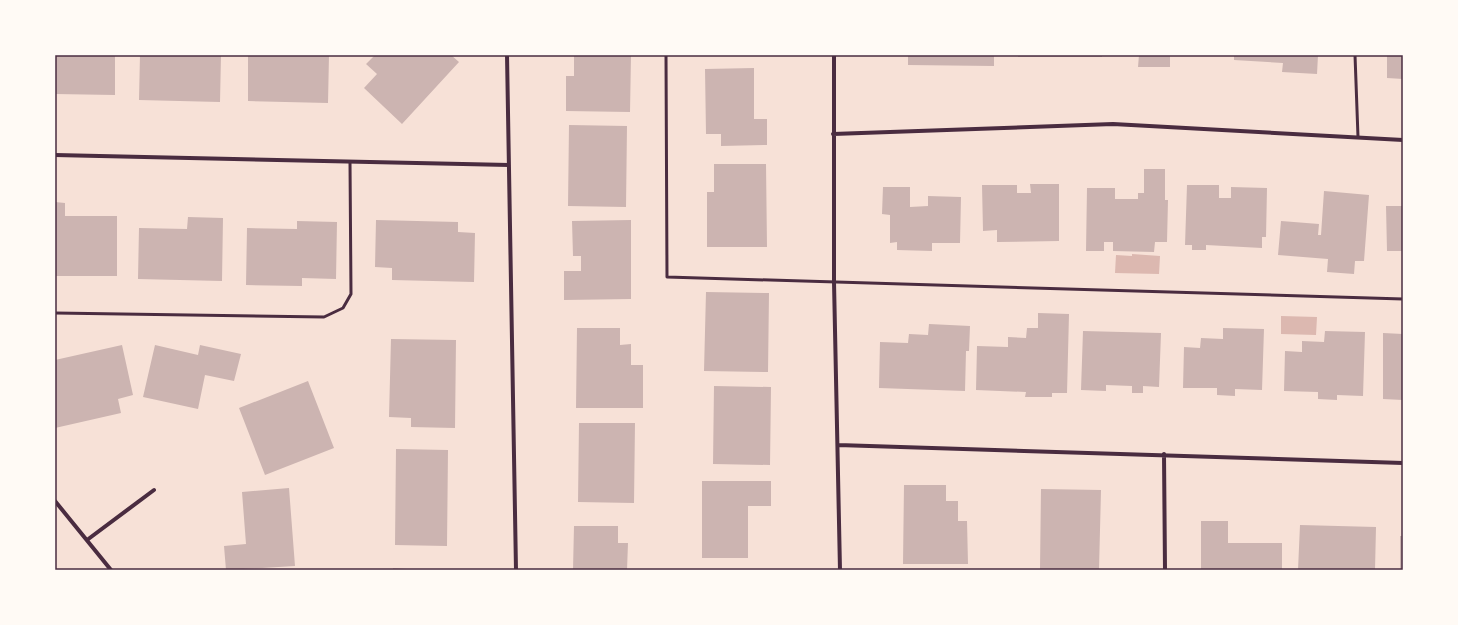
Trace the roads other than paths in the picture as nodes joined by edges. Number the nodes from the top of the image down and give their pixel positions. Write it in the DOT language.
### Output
graph roads {
  1 [pos="507,55"];
  2 [pos="666,55"];
  3 [pos="834,55"];
  4 [pos="1355,55"];
  5 [pos="832,134"];
  6 [pos="1358,137"];
  7 [pos="1403,140"];
  8 [pos="55,155"];
  9 [pos="350,162"];
  10 [pos="509,165"];
  11 [pos="834,282"];
  12 [pos="1403,299"];
  13 [pos="55,313"];
  14 [pos="838,445"];
  15 [pos="1164,454"];
  16 [pos="1403,463"];
  17 [pos="154,490"];
  18 [pos="55,501"];
  19 [pos="87,540"];
  20 [pos="111,570"];
  21 [pos="516,570"];
  22 [pos="840,570"];
  23 [pos="1165,570"];
  1 -- 10 [label="street"];
  2 -- 11 [label="lane"];
  3 -- 5 [label="street"];
  4 -- 6 [label="lane"];
  5 -- 6 [label="street"];
  5 -- 11 [label="street"];
  6 -- 7 [label="street"];
  8 -- 9 [label="street"];
  9 -- 10 [label="street"];
  9 -- 13 [label="lane"];
  10 -- 21 [label="street"];
  11 -- 12 [label="lane"];
  11 -- 14 [label="street"];
  14 -- 15 [label="street"];
  14 -- 22 [label="street"];
  15 -- 16 [label="street"];
  15 -- 23 [label="street"];
  17 -- 19 [label="street"];
  18 -- 19 [label="street"];
  19 -- 20 [label="street"];
}
